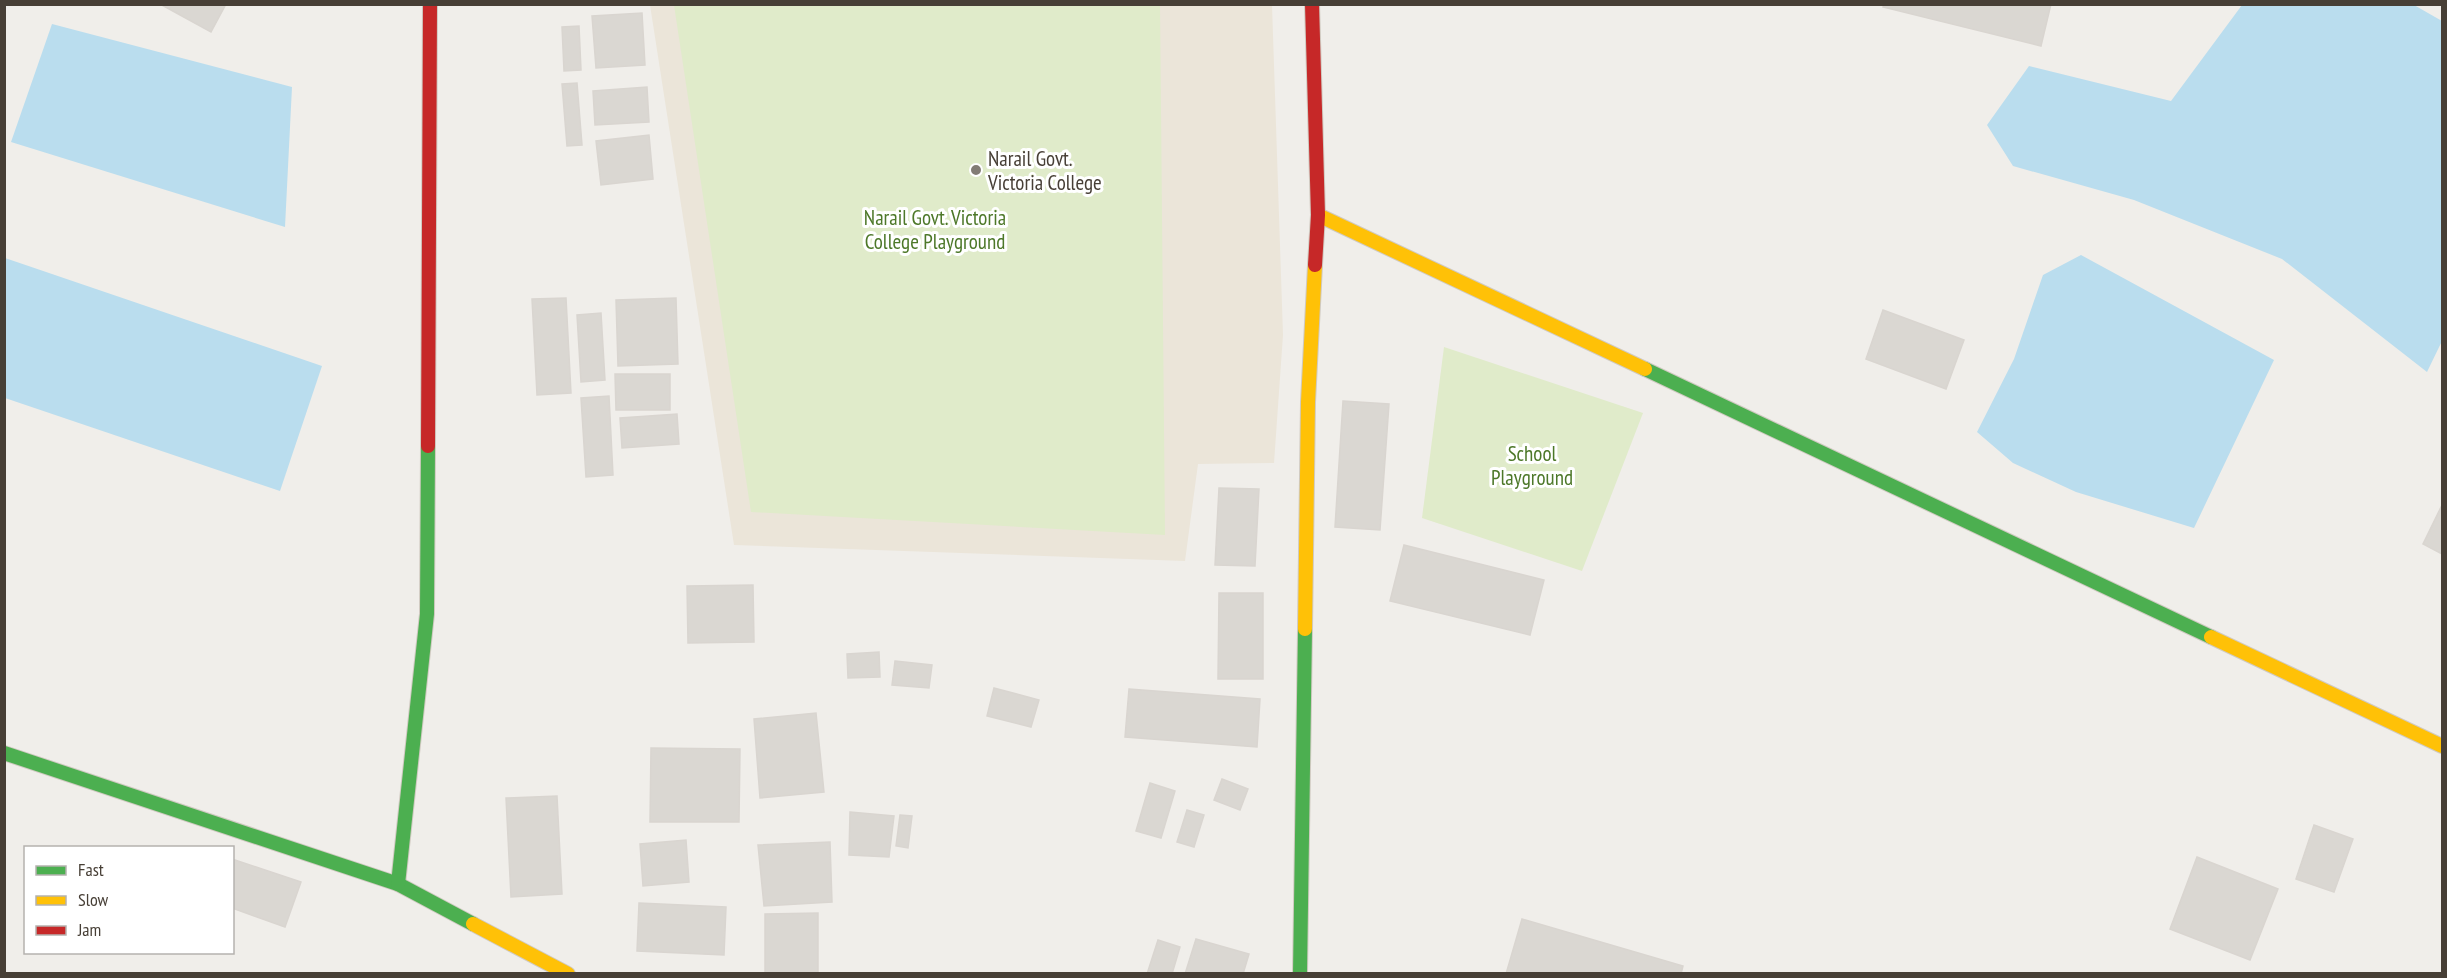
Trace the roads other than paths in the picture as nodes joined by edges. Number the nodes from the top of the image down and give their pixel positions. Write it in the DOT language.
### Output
graph roads {
  1 [pos="430,4"];
  2 [pos="1312,4"];
  3 [pos="1318,215"];
  4 [pos="2442,746"];
  5 [pos="4,753"];
  6 [pos="398,884"];
  7 [pos="568,974"];
  8 [pos="1300,974"];
  1 -- 6 [label="street"];
  2 -- 3 [label="street"];
  3 -- 4 [label="street"];
  3 -- 8 [label="street"];
  5 -- 6 [label="street"];
  6 -- 7 [label="street"];
}
